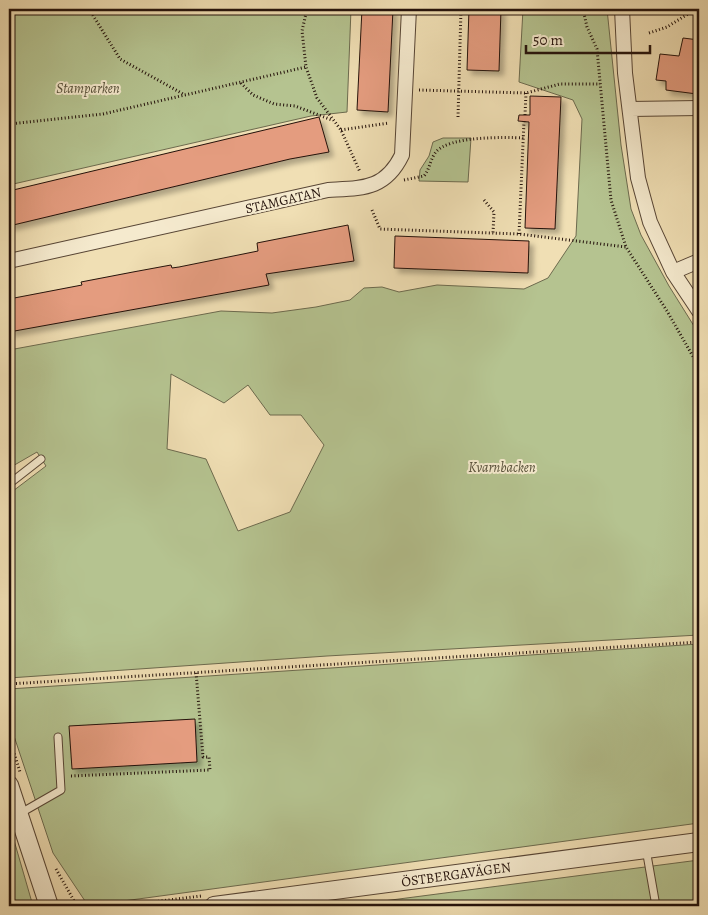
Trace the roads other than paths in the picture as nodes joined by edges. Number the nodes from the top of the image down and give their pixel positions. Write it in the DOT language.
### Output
graph roads {
  1 [pos="409,9"];
  2 [pos="622,9"];
  3 [pos="630,108"];
  4 [pos="699,108"];
  5 [pos="9,261"];
  6 [pos="699,261"];
  7 [pos="673,272"];
  8 [pos="699,311"];
  9 [pos="41,459"];
  10 [pos="9,484"];
  11 [pos="58,737"];
  12 [pos="9,785"];
  13 [pos="18,814"];
  14 [pos="699,842"];
  15 [pos="646,849"];
  16 [pos="656,904"];
  17 [pos="49,906"];
  18 [pos="214,906"];
  1 -- 5 [label="street, STAMGATAN"];
  2 -- 3 [label="street"];
  3 -- 4 [label="street"];
  3 -- 7 [label="street"];
  6 -- 7 [label="street"];
  7 -- 8 [label="street"];
  9 -- 10 [label="lane"];
  11 -- 13 [label="lane"];
  12 -- 13 [label="street"];
  13 -- 17 [label="street"];
  14 -- 15 [label="street, ÖSTBERGAVÄGEN"];
  15 -- 16 [label="lane"];
  15 -- 18 [label="street, ÖSTBERGAVÄGEN"];
}
